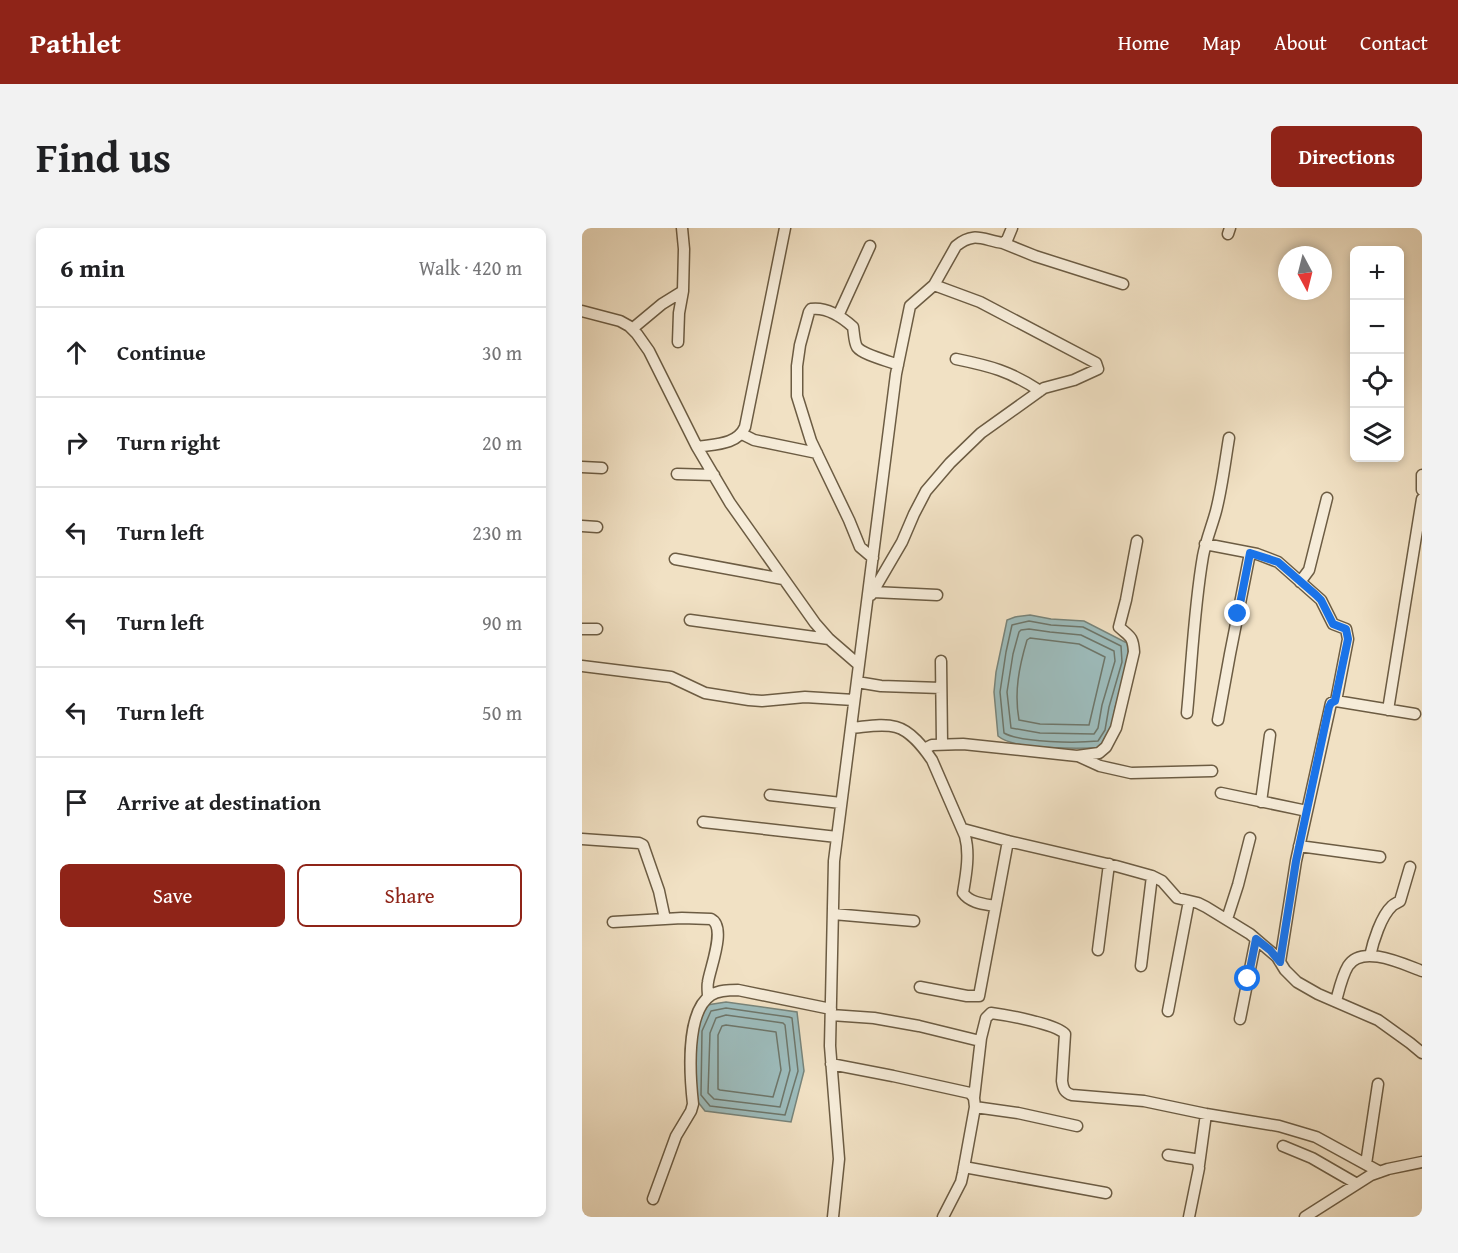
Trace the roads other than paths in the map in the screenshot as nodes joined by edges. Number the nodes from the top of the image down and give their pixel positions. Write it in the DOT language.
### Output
graph roads {
  1 [pos="682,228"];
  2 [pos="785,228"];
  3 [pos="1012,228"];
  4 [pos="969,233"];
  5 [pos="1003,243"];
  6 [pos="870,246"];
  7 [pos="1123,284"];
  8 [pos="934,285"];
  9 [pos="683,291"];
  10 [pos="582,311"];
  11 [pos="838,316"];
  12 [pos="632,329"];
  13 [pos="678,342"];
  14 [pos="956,359"];
  15 [pos="898,365"];
  16 [pos="1040,391"];
  17 [pos="742,434"];
  18 [pos="1229,438"];
  19 [pos="698,447"];
  20 [pos="817,453"];
  21 [pos="582,467"];
  22 [pos="603,468"];
  23 [pos="677,474"];
  24 [pos="714,475"];
  25 [pos="1422,475"];
  26 [pos="1422,490"];
  27 [pos="1327,498"];
  28 [pos="1422,499"];
  29 [pos="582,526"];
  30 [pos="597,527"];
  31 [pos="1137,541"];
  32 [pos="1205,544"];
  33 [pos="1250,553"];
  34 [pos="873,558"];
  35 [pos="675,559"];
  36 [pos="783,579"];
  37 [pos="1300,582"];
  38 [pos="937,595"];
  39 [pos="870,596"];
  40 [pos="690,620"];
  41 [pos="582,629"];
  42 [pos="597,629"];
  43 [pos="829,639"];
  44 [pos="941,661"];
  45 [pos="859,665"];
  46 [pos="582,666"];
  47 [pos="857,682"];
  48 [pos="941,688"];
  49 [pos="854,700"];
  50 [pos="1335,701"];
  51 [pos="1388,710"];
  52 [pos="1187,713"];
  53 [pos="1415,714"];
  54 [pos="1218,720"];
  55 [pos="851,728"];
  56 [pos="1270,735"];
  57 [pos="942,744"];
  58 [pos="924,749"];
  59 [pos="1077,756"];
  60 [pos="1212,771"];
  61 [pos="1221,793"];
  62 [pos="770,795"];
  63 [pos="1261,802"];
  64 [pos="842,803"];
  65 [pos="1307,811"];
  66 [pos="703,822"];
  67 [pos="963,829"];
  68 [pos="837,837"];
  69 [pos="1250,838"];
  70 [pos="582,839"];
  71 [pos="1008,841"];
  72 [pos="1299,846"];
  73 [pos="1380,857"];
  74 [pos="1109,864"];
  75 [pos="1410,867"];
  76 [pos="1152,876"];
  77 [pos="1189,901"];
  78 [pos="995,906"];
  79 [pos="833,914"];
  80 [pos="665,919"];
  81 [pos="1227,920"];
  82 [pos="914,921"];
  83 [pos="613,922"];
  84 [pos="1256,939"];
  85 [pos="1098,950"];
  86 [pos="1370,956"];
  87 [pos="1280,962"];
  88 [pos="1141,966"];
  89 [pos="1422,970"];
  90 [pos="920,987"];
  91 [pos="708,997"];
  92 [pos="1336,1001"];
  93 [pos="1168,1011"];
  94 [pos="831,1012"];
  95 [pos="1240,1019"];
  96 [pos="981,1038"];
  97 [pos="1422,1053"];
  98 [pos="831,1064"];
  99 [pos="1378,1084"];
  100 [pos="974,1103"];
  101 [pos="1206,1114"];
  102 [pos="1077,1126"];
  103 [pos="1283,1146"];
  104 [pos="1168,1155"];
  105 [pos="1422,1162"];
  106 [pos="1366,1164"];
  107 [pos="1199,1165"];
  108 [pos="964,1167"];
  109 [pos="1380,1172"];
  110 [pos="1357,1184"];
  111 [pos="1106,1193"];
  112 [pos="653,1198"];
  113 [pos="833,1217"];
  114 [pos="943,1217"];
  115 [pos="1190,1217"];
  116 [pos="1305,1217"];
  1 -- 9 [label="street"];
  2 -- 17 [label="street"];
  3 -- 5 [label="street"];
  4 -- 5 [label="street"];
  4 -- 8 [label="street"];
  5 -- 7 [label="street"];
  6 -- 11 [label="street"];
  8 -- 15 [label="street"];
  8 -- 16 [label="street"];
  9 -- 12 [label="street"];
  9 -- 13 [label="street"];
  10 -- 12 [label="street"];
  11 -- 15 [label="street"];
  11 -- 20 [label="street"];
  12 -- 19 [label="street"];
  14 -- 16 [label="street"];
  15 -- 34 [label="street"];
  16 -- 39 [label="street"];
  17 -- 19 [label="street"];
  17 -- 20 [label="street"];
  18 -- 32 [label="street"];
  19 -- 24 [label="street"];
  20 -- 34 [label="street"];
  21 -- 22 [label="street"];
  23 -- 24 [label="street"];
  24 -- 36 [label="street"];
  25 -- 26 [label="street"];
  27 -- 37 [label="street"];
  28 -- 51 [label="street"];
  29 -- 30 [label="street"];
  31 -- 59 [label="street"];
  32 -- 33 [label="street"];
  32 -- 52 [label="street"];
  33 -- 37 [label="street"];
  33 -- 54 [label="street"];
  34 -- 39 [label="street"];
  35 -- 36 [label="street"];
  36 -- 43 [label="street"];
  37 -- 50 [label="street"];
  38 -- 39 [label="street"];
  39 -- 45 [label="street"];
  40 -- 43 [label="street"];
  41 -- 42 [label="street"];
  43 -- 45 [label="street"];
  44 -- 48 [label="street"];
  45 -- 47 [label="street"];
  46 -- 49 [label="street"];
  47 -- 48 [label="street"];
  47 -- 49 [label="street"];
  48 -- 57 [label="street"];
  49 -- 55 [label="street"];
  50 -- 51 [label="street"];
  50 -- 65 [label="street"];
  51 -- 53 [label="street"];
  55 -- 58 [label="street"];
  55 -- 64 [label="street"];
  56 -- 63 [label="street"];
  57 -- 58 [label="street"];
  57 -- 59 [label="street"];
  58 -- 67 [label="street"];
  59 -- 60 [label="street"];
  61 -- 63 [label="street"];
  62 -- 64 [label="street"];
  63 -- 65 [label="street"];
  64 -- 68 [label="street"];
  65 -- 72 [label="street"];
  66 -- 68 [label="street"];
  67 -- 71 [label="street"];
  67 -- 78 [label="street"];
  68 -- 79 [label="street"];
  69 -- 81 [label="street"];
  70 -- 80 [label="street"];
  71 -- 74 [label="street"];
  71 -- 78 [label="street"];
  72 -- 73 [label="street"];
  72 -- 87 [label="street"];
  74 -- 76 [label="street"];
  74 -- 85 [label="street"];
  75 -- 86 [label="street"];
  76 -- 77 [label="street"];
  76 -- 88 [label="street"];
  77 -- 81 [label="street"];
  77 -- 93 [label="street"];
  78 -- 90 [label="street"];
  79 -- 82 [label="street"];
  79 -- 94 [label="street"];
  80 -- 83 [label="street"];
  80 -- 91 [label="street"];
  81 -- 84 [label="street"];
  84 -- 87 [label="street"];
  84 -- 95 [label="street"];
  86 -- 89 [label="street"];
  86 -- 92 [label="street"];
  87 -- 92 [label="street"];
  91 -- 94 [label="street"];
  91 -- 112 [label="street"];
  92 -- 97 [label="street"];
  94 -- 96 [label="street"];
  94 -- 98 [label="street"];
  96 -- 100 [label="street"];
  96 -- 101 [label="street"];
  98 -- 100 [label="street"];
  98 -- 113 [label="street"];
  99 -- 106 [label="street"];
  100 -- 102 [label="street"];
  100 -- 108 [label="street"];
  101 -- 106 [label="street"];
  101 -- 107 [label="street"];
  103 -- 110 [label="street"];
  104 -- 107 [label="street"];
  105 -- 109 [label="street"];
  106 -- 109 [label="street"];
  107 -- 115 [label="street"];
  108 -- 111 [label="street"];
  108 -- 114 [label="street"];
  109 -- 110 [label="street"];
  110 -- 116 [label="street"];
}
